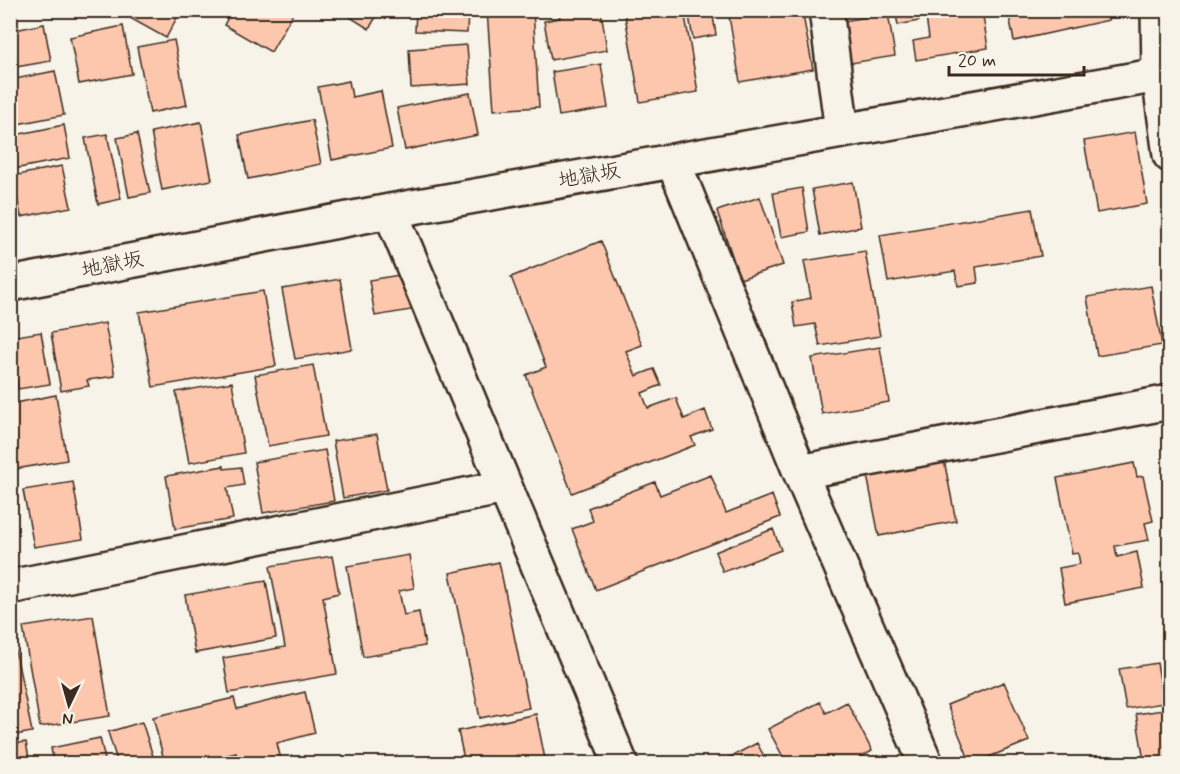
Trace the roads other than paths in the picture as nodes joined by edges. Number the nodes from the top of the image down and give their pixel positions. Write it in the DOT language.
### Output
graph roads {
  1 [pos="826,10"];
  2 [pos="1158,10"];
  3 [pos="1164,75"];
  4 [pos="842,131"];
  5 [pos="1170,155"];
  6 [pos="673,161"];
  7 [pos="390,211"];
  8 [pos="10,284"];
  9 [pos="1170,402"];
  10 [pos="800,472"];
  11 [pos="506,487"];
  12 [pos="10,587"];
  13 [pos="621,764"];
  14 [pos="926,764"];
  1 -- 4 [label="street"];
  2 -- 3 [label="street"];
  3 -- 4 [label="street, 地獄坂"];
  3 -- 5 [label="street"];
  4 -- 6 [label="street, 地獄坂"];
  6 -- 7 [label="street, 地獄坂"];
  6 -- 10 [label="street"];
  7 -- 8 [label="street, 地獄坂"];
  7 -- 11 [label="street"];
  9 -- 10 [label="street"];
  10 -- 14 [label="street"];
  11 -- 12 [label="street"];
  11 -- 13 [label="street"];
}
